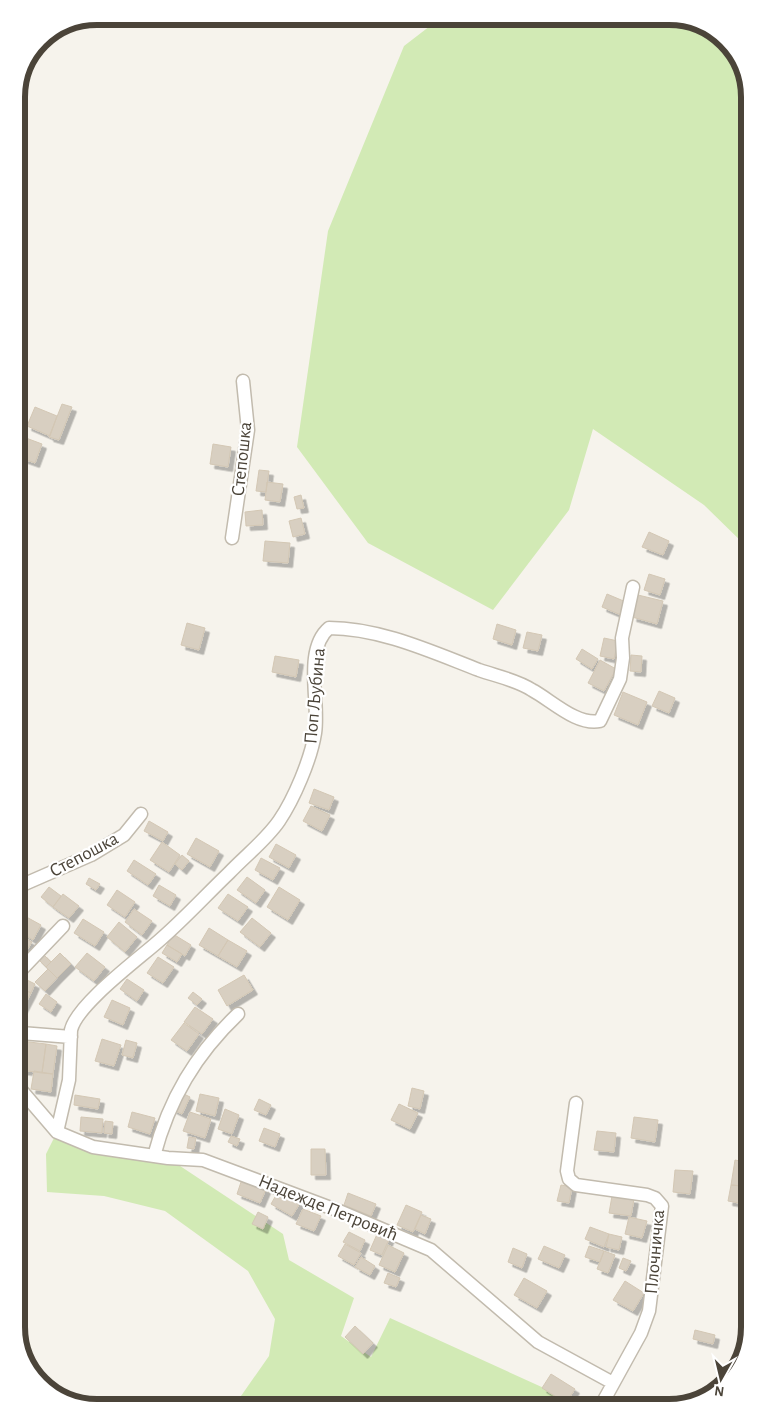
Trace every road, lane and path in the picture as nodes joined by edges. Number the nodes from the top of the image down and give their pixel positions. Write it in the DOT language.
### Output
graph roads {
  1 [pos="242,381"];
  2 [pos="232,538"];
  3 [pos="633,587"];
  4 [pos="141,814"];
  5 [pos="25,884"];
  6 [pos="63,926"];
  7 [pos="25,966"];
  8 [pos="238,1014"];
  9 [pos="25,1033"];
  10 [pos="70,1037"];
  11 [pos="25,1095"];
  12 [pos="576,1103"];
  13 [pos="58,1132"];
  14 [pos="154,1156"];
  15 [pos="613,1383"];
  16 [pos="605,1399"];
  1 -- 2 [label="street, Степошка"];
  3 -- 10 [label="street, Поп Љубина"];
  4 -- 5 [label="street, Степошка"];
  6 -- 7 [label="street"];
  8 -- 14 [label="street"];
  9 -- 10 [label="street"];
  10 -- 13 [label="street, Поп Љубина"];
  11 -- 13 [label="street, Надежде Петровић"];
  12 -- 15 [label="street, Плочничка"];
  13 -- 14 [label="street, Надежде Петровић"];
  14 -- 15 [label="street, Надежде Петровић"];
  15 -- 16 [label="street, Плочничка"];
}
